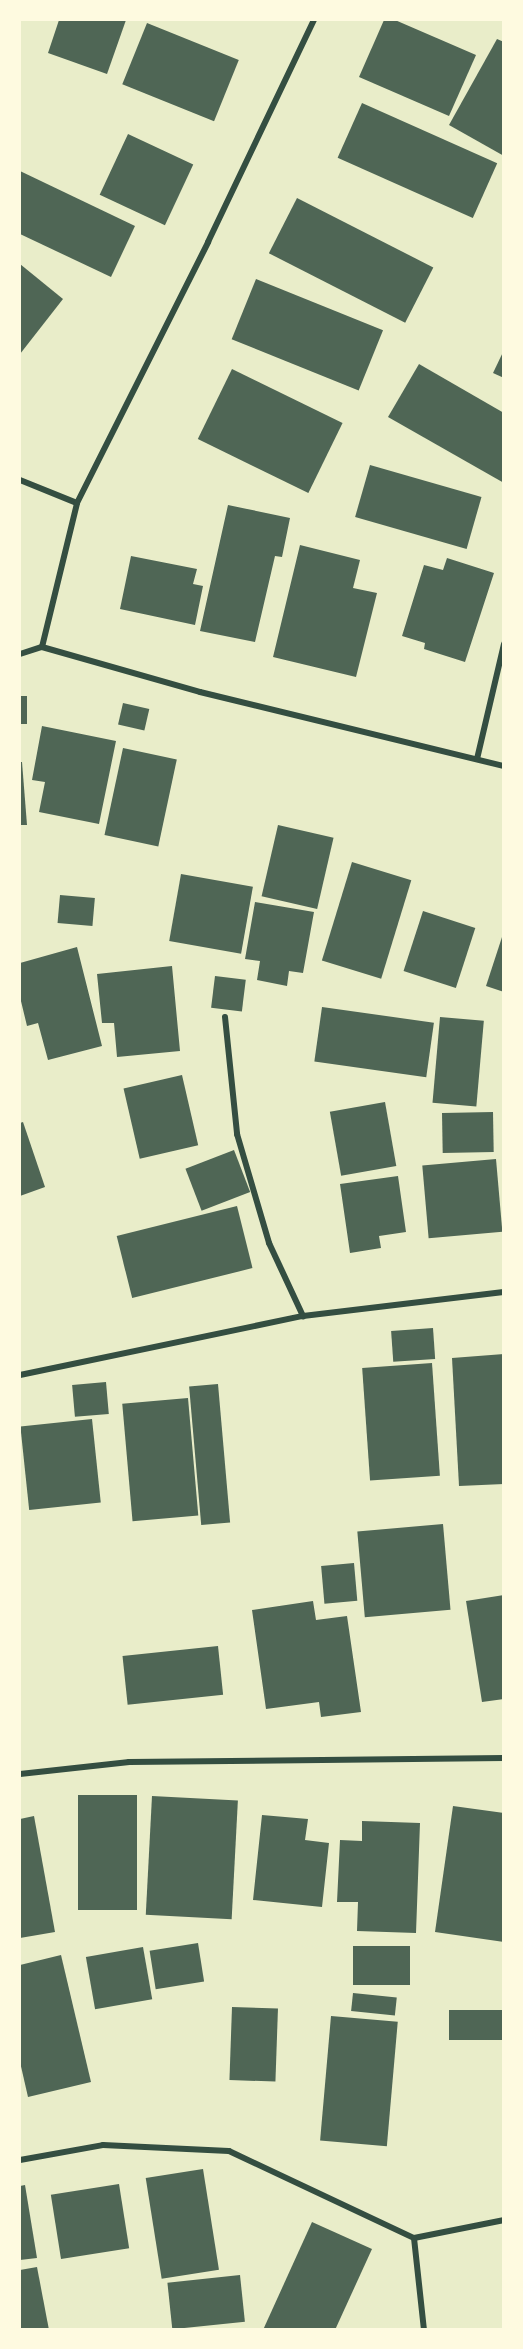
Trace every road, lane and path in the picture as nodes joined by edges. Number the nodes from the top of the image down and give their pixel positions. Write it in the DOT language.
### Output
graph roads {
  1 [pos="314,20"];
  2 [pos="20,480"];
  3 [pos="76,503"];
  4 [pos="504,644"];
  5 [pos="42,647"];
  6 [pos="20,654"];
  7 [pos="477,759"];
  8 [pos="504,766"];
  9 [pos="225,1017"];
  10 [pos="504,1292"];
  11 [pos="303,1316"];
  12 [pos="20,1375"];
  13 [pos="504,1758"];
  14 [pos="20,1774"];
  15 [pos="20,2160"];
  16 [pos="504,2220"];
  17 [pos="414,2238"];
  18 [pos="424,2330"];
  1 -- 3 [label="street"];
  2 -- 3 [label="street"];
  3 -- 5 [label="street"];
  4 -- 7 [label="street"];
  5 -- 6 [label="street"];
  5 -- 7 [label="street"];
  7 -- 8 [label="street"];
  9 -- 11 [label="street"];
  10 -- 11 [label="street"];
  11 -- 12 [label="street"];
  13 -- 14 [label="street"];
  15 -- 17 [label="street"];
  16 -- 17 [label="street"];
  17 -- 18 [label="street"];
}
